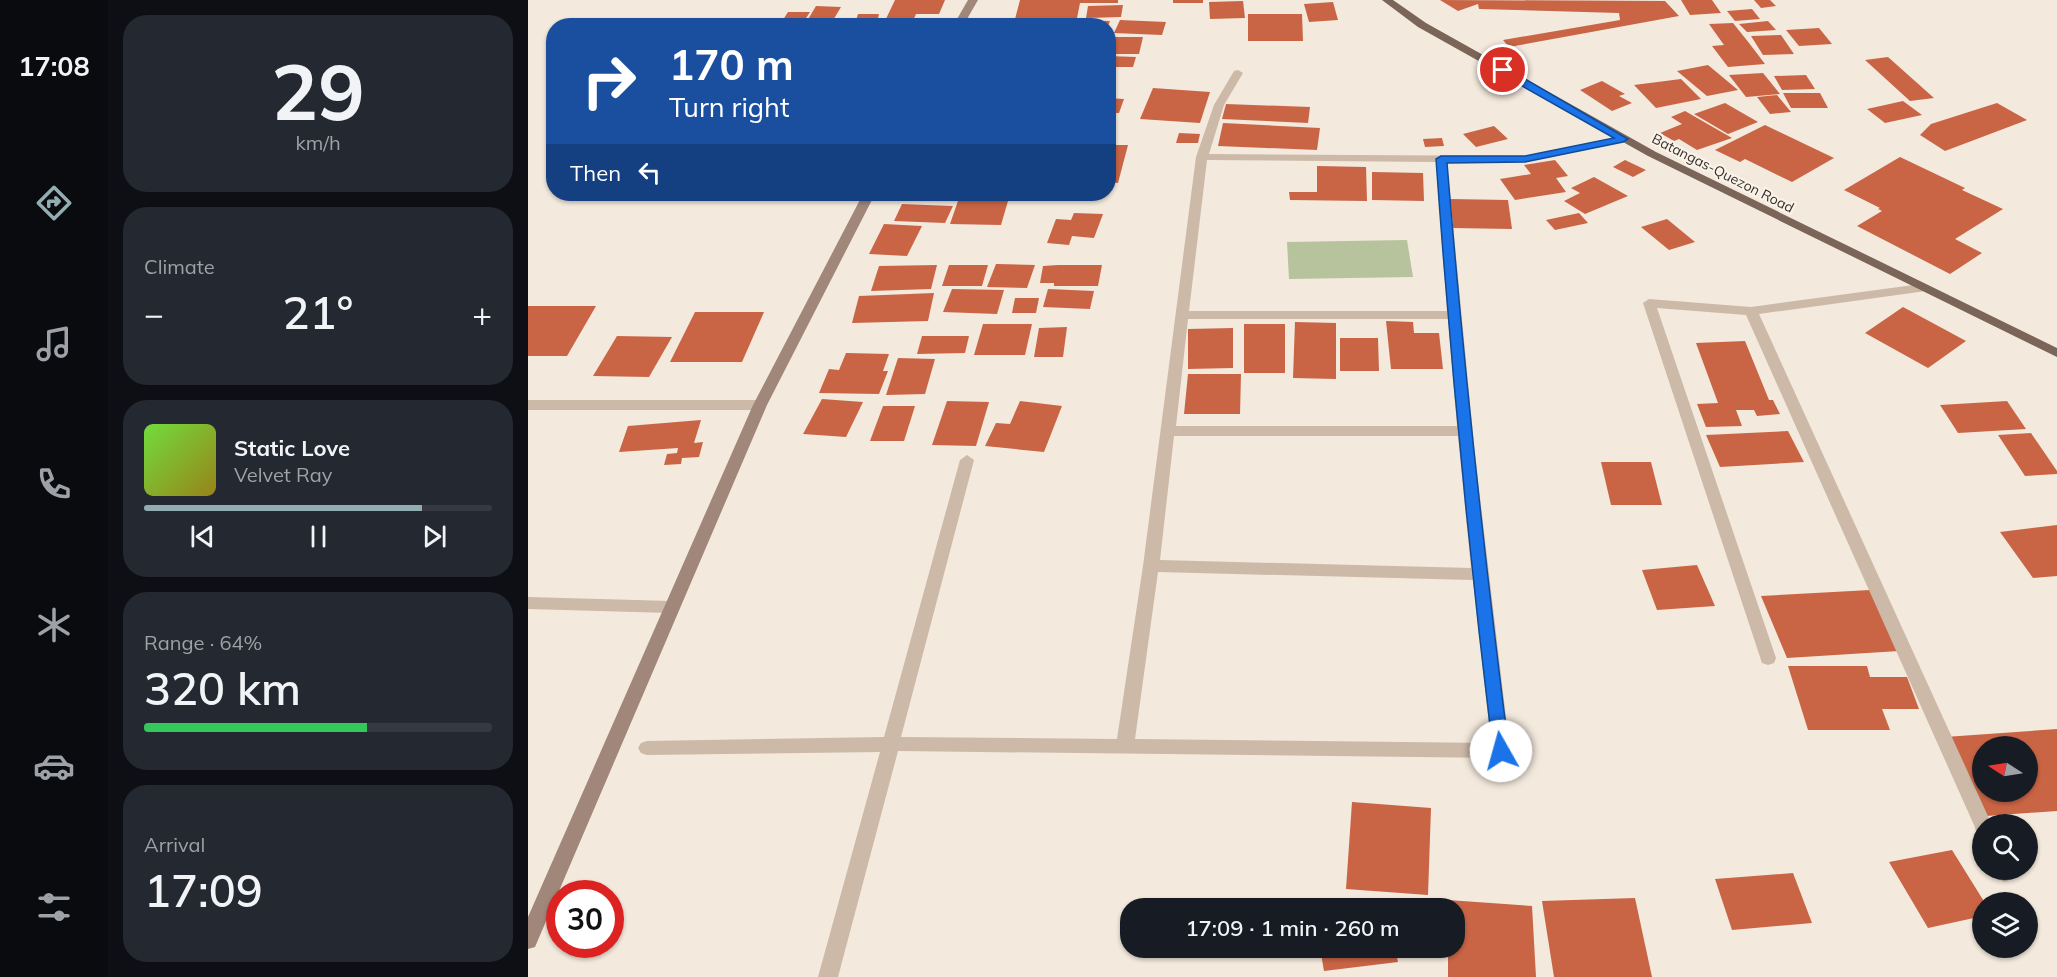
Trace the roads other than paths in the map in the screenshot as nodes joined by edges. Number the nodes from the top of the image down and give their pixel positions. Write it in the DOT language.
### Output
graph roads {
  1 [pos="973,0"];
  2 [pos="1387,0"];
  3 [pos="963,18"];
  4 [pos="1238,72"];
  5 [pos="1623,139"];
  6 [pos="1202,156"];
  7 [pos="1441,159"];
  8 [pos="865,201"];
  9 [pos="1921,288"];
  10 [pos="1751,311"];
  11 [pos="1183,315"];
  12 [pos="1453,315"];
  13 [pos="2057,353"];
  14 [pos="528,405"];
  15 [pos="760,405"];
  16 [pos="1168,431"];
  17 [pos="1465,431"];
  18 [pos="967,460"];
  19 [pos="1151,566"];
  20 [pos="1479,574"];
  21 [pos="528,603"];
  22 [pos="671,607"];
  23 [pos="1768,658"];
  24 [pos="891,744"];
  25 [pos="1125,745"];
  26 [pos="647,748"];
  27 [pos="1978,814"];
  28 [pos="528,940"];
  29 [pos="828,977"];
  1 -- 3 [label="street"];
  2 -- 5 [label="main road, Batangas-Quezon Road"];
  4 -- 6 [label="street"];
  5 -- 7 [label="street"];
  5 -- 9 [label="main road, Batangas-Quezon Road"];
  6 -- 7 [label="street"];
  6 -- 11 [label="street"];
  7 -- 12 [label="street"];
  8 -- 15 [label="street"];
  9 -- 10 [label="street"];
  9 -- 13 [label="main road, Batangas-Quezon Road"];
  10 -- 23 [label="street"];
  10 -- 27 [label="street"];
  11 -- 12 [label="street"];
  11 -- 16 [label="street"];
  12 -- 17 [label="street"];
  14 -- 15 [label="street"];
  15 -- 22 [label="street"];
  16 -- 17 [label="street"];
  16 -- 19 [label="street"];
  17 -- 20 [label="street"];
  18 -- 24 [label="street"];
  19 -- 20 [label="street"];
  19 -- 25 [label="street"];
  20 -- 25 [label="street"];
  21 -- 22 [label="street"];
  22 -- 28 [label="street"];
  24 -- 25 [label="street"];
  24 -- 26 [label="street"];
  24 -- 29 [label="street"];
}
